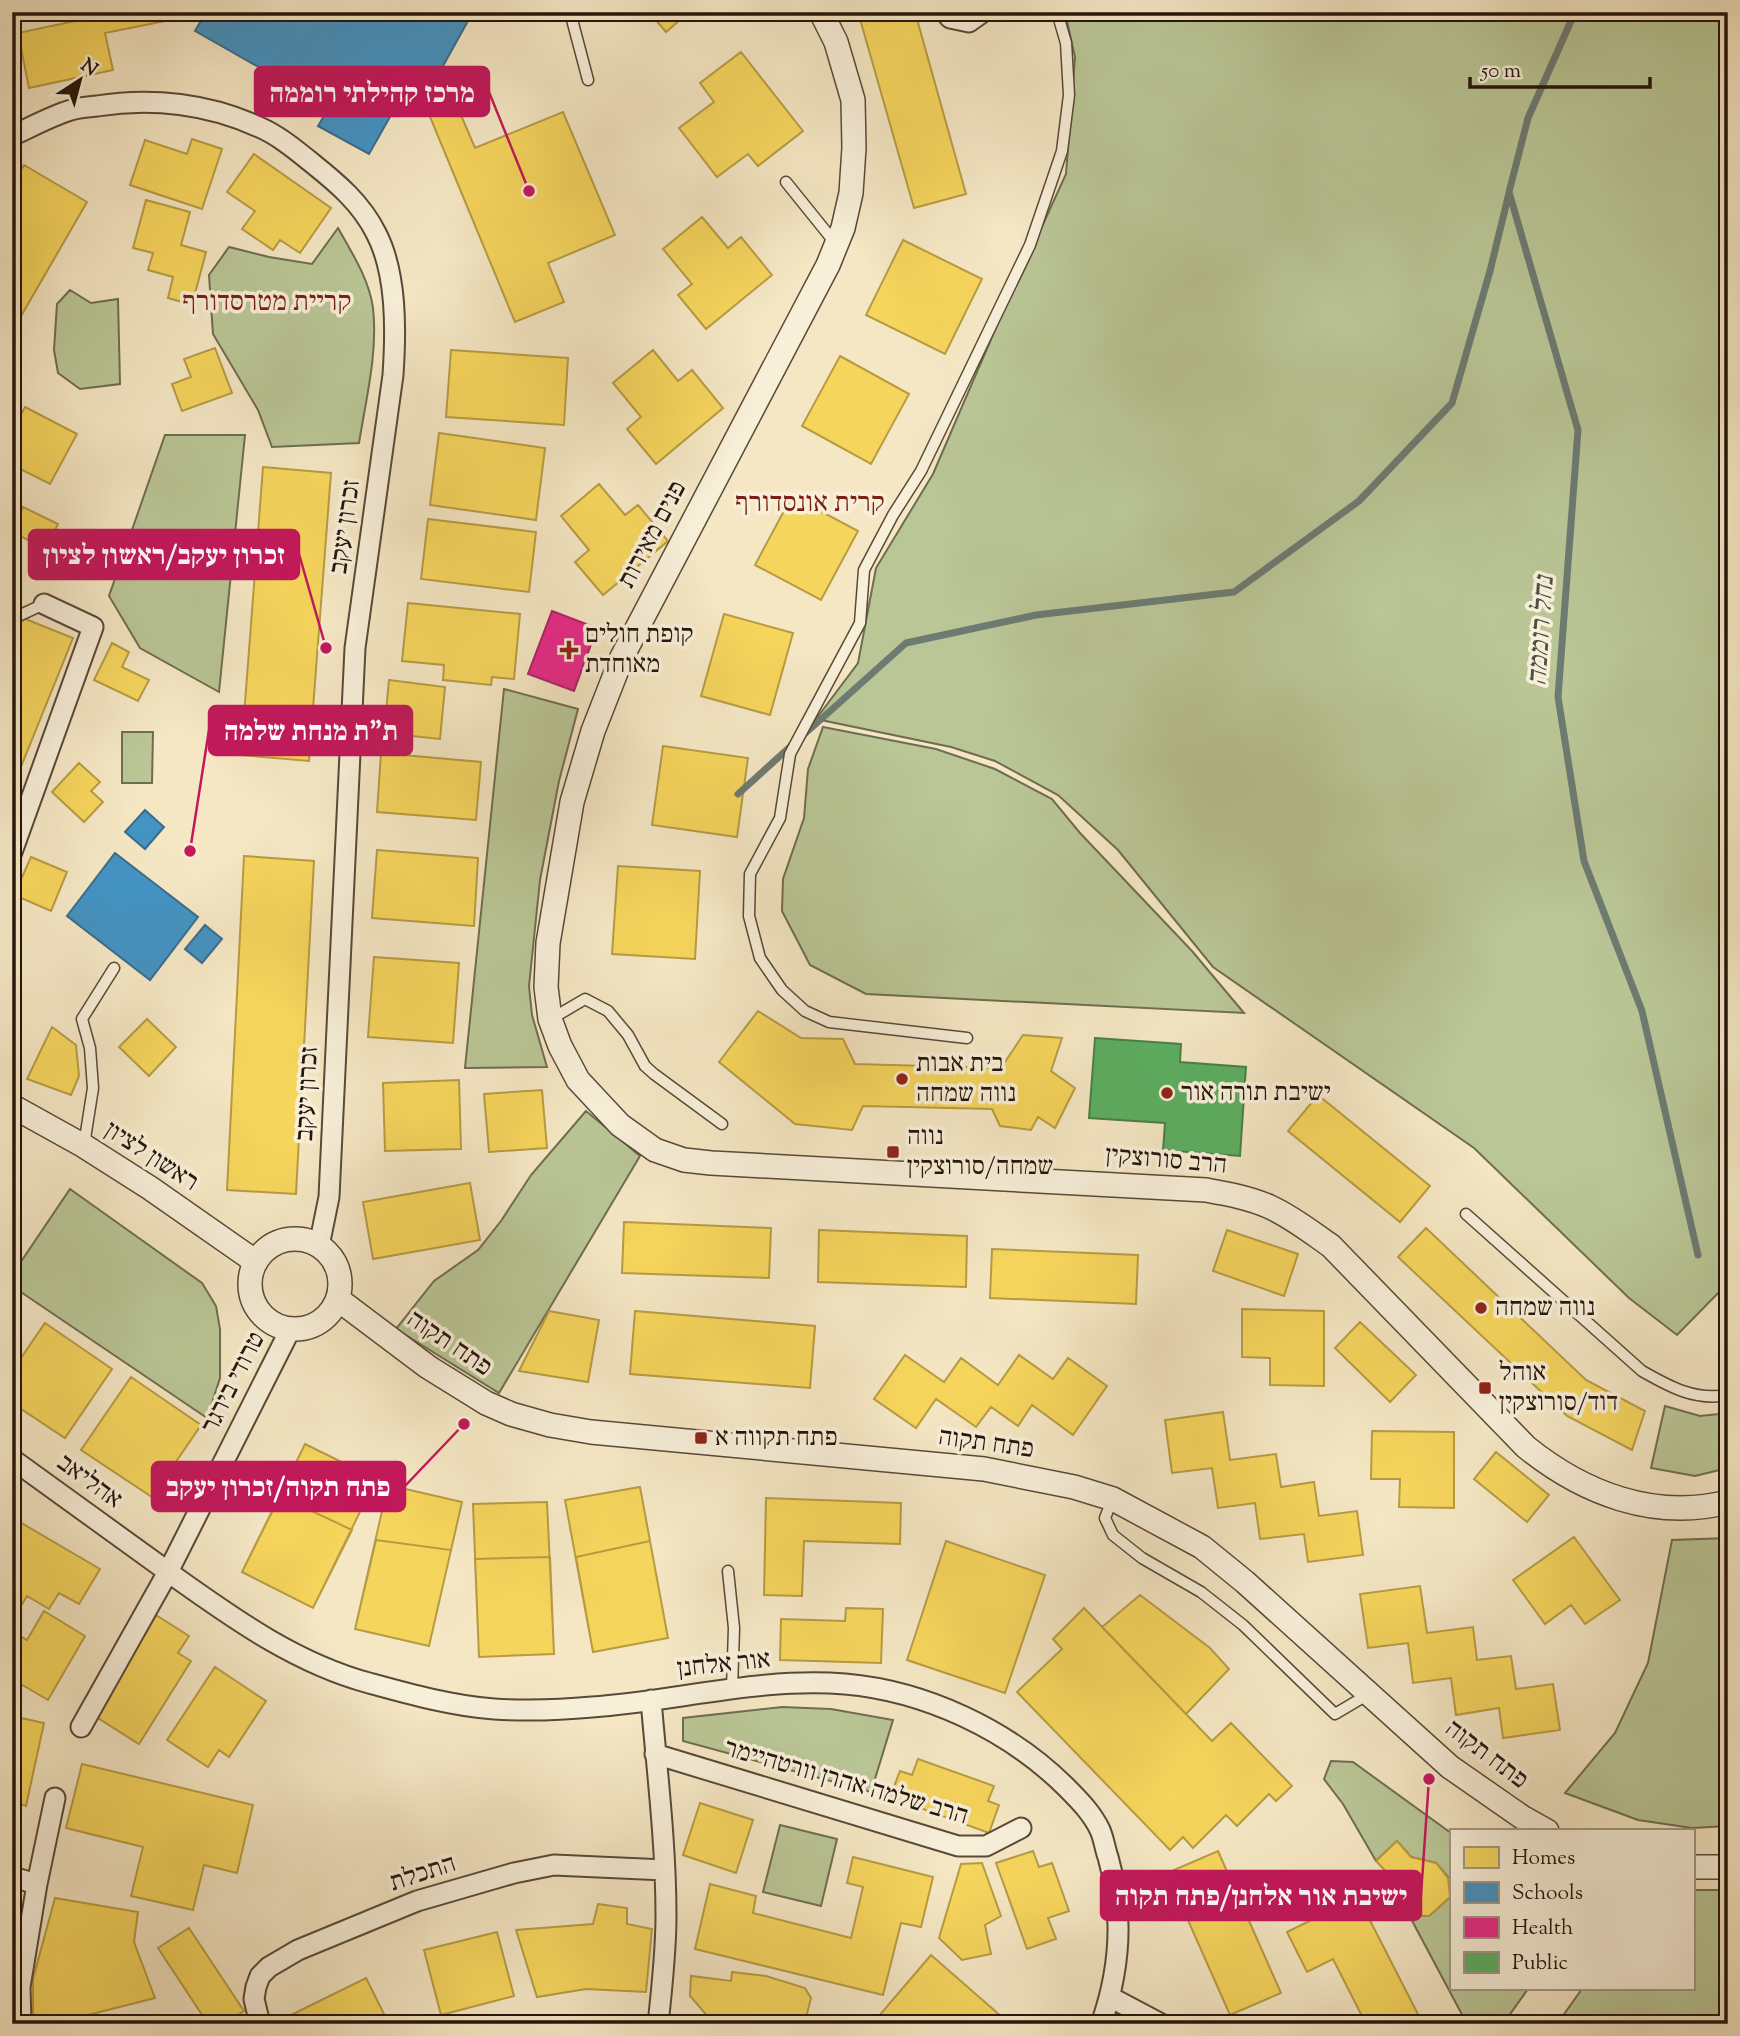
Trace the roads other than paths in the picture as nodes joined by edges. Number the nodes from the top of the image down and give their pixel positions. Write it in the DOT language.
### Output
graph roads {
  1 [pos="570,12"];
  2 [pos="821,12"];
  3 [pos="945,12"];
  4 [pos="983,12"];
  5 [pos="1057,12"];
  6 [pos="589,80"];
  7 [pos="12,136"];
  8 [pos="786,182"];
  9 [pos="836,244"];
  10 [pos="44,604"];
  11 [pos="12,619"];
  12 [pos="12,852"];
  13 [pos="114,968"];
  14 [pos="550,1019"];
  15 [pos="967,1038"];
  16 [pos="12,1106"];
  17 [pos="722,1124"];
  18 [pos="621,1125"];
  19 [pos="84,1146"];
  20 [pos="1466,1214"];
  21 [pos="320,1246"];
  22 [pos="256,1262"];
  23 [pos="339,1300"];
  24 [pos="290,1330"];
  25 [pos="1726,1392"];
  26 [pos="12,1459"];
  27 [pos="1113,1499"];
  28 [pos="1728,1502"];
  29 [pos="727,1571"];
  30 [pos="169,1572"];
  31 [pos="732,1690"];
  32 [pos="1368,1694"];
  33 [pos="651,1700"];
  34 [pos="81,1727"];
  35 [pos="655,1754"];
  36 [pos="55,1798"];
  37 [pos="1021,1828"];
  38 [pos="1543,1829"];
  39 [pos="1694,1867"];
  40 [pos="1728,1867"];
  41 [pos="665,1870"];
  42 [pos="12,1877"];
  43 [pos="37,1884"];
  44 [pos="1111,1997"];
  45 [pos="21,2024"];
  46 [pos="260,2024"];
  47 [pos="658,2024"];
  48 [pos="1101,2024"];
  49 [pos="1161,2024"];
  1 -- 6 [label="lane"];
  2 -- 9 [label="street, פנים מאירות"];
  3 -- 4 [label="street"];
  5 -- 15 [label="lane"];
  7 -- 21 [label="street, זכרון יעקב"];
  8 -- 9 [label="lane"];
  9 -- 14 [label="street, פנים מאירות"];
  10 -- 11 [label="lane"];
  10 -- 12 [label="street"];
  13 -- 19 [label="lane"];
  14 -- 17 [label="lane"];
  14 -- 18 [label="street, פנים מאירות"];
  16 -- 19 [label="street, ראשון לציון"];
  18 -- 28 [label="street, הרב סורוצקין"];
  19 -- 22 [label="street, ראשון לציון"];
  20 -- 25 [label="lane"];
  21 -- 22 [label="street"];
  21 -- 23 [label="street"];
  22 -- 24 [label="street"];
  23 -- 24 [label="street"];
  23 -- 27 [label="street, פתח תקוה"];
  24 -- 30 [label="street, טרודי בירגר"];
  26 -- 30 [label="street, אהליאב"];
  27 -- 32 [label="street, פתח תקוה"];
  27 -- 32 [label="lane"];
  29 -- 31 [label="lane"];
  30 -- 33 [label="street, אור אלחנן"];
  30 -- 34 [label="street, טרודי בירגר"];
  31 -- 33 [label="street, אור אלחנן"];
  31 -- 44 [label="street, אור אלחנן"];
  32 -- 38 [label="street, פתח תקוה"];
  33 -- 35 [label="street"];
  35 -- 37 [label="street, הרב שלמה אהרן וורטהיימר"];
  35 -- 41 [label="street"];
  36 -- 43 [label="street"];
  39 -- 40 [label="street"];
  41 -- 46 [label="street, התכלת"];
  41 -- 47 [label="street"];
  42 -- 43 [label="street"];
  43 -- 45 [label="street"];
  44 -- 48 [label="street, אור אלחנן"];
  44 -- 49 [label="street"];
}
